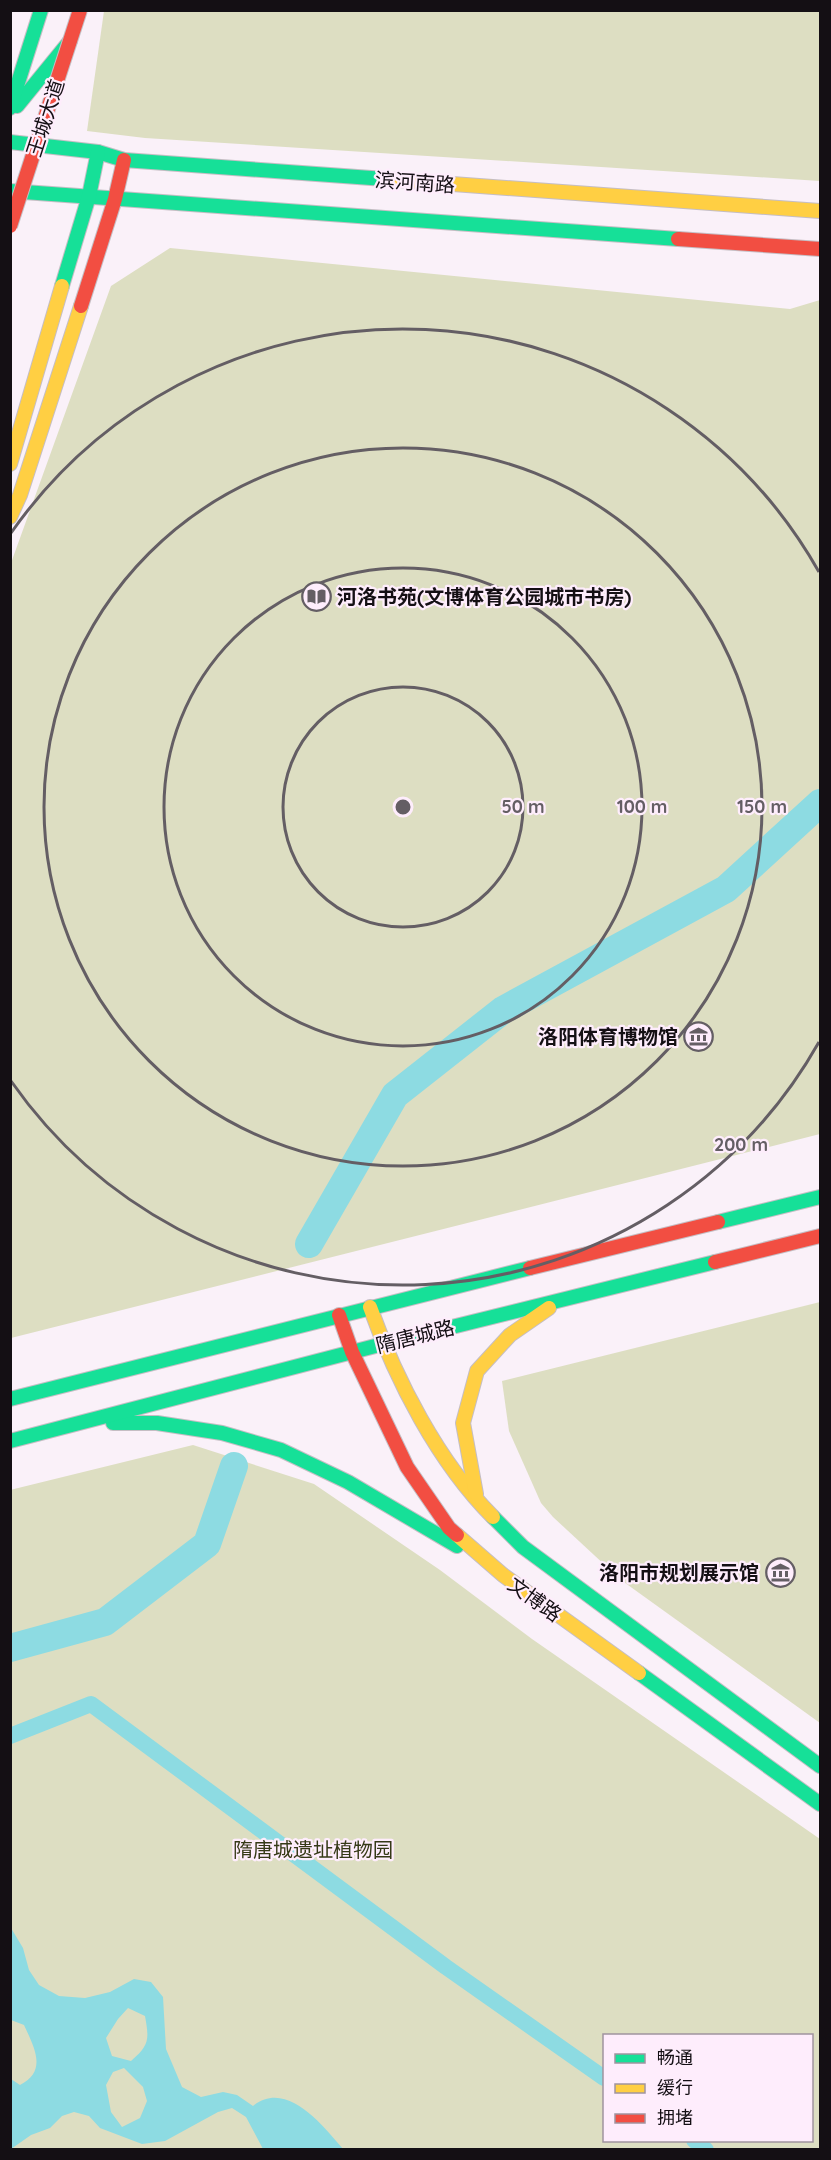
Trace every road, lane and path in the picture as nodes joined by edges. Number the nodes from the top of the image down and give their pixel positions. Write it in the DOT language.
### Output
graph roads {
  1 [pos="41,10"];
  2 [pos="80,10"];
  3 [pos="70,41"];
  4 [pos="10,108"];
  5 [pos="10,115"];
  6 [pos="10,142"];
  7 [pos="98,152"];
  8 [pos="124,160"];
  9 [pos="10,191"];
  10 [pos="89,196"];
  11 [pos="115,199"];
  12 [pos="820,211"];
  13 [pos="10,226"];
  14 [pos="820,249"];
  15 [pos="10,464"];
  16 [pos="10,517"];
  17 [pos="820,1197"];
  18 [pos="820,1236"];
  19 [pos="563,1299"];
  20 [pos="370,1307"];
  21 [pos="339,1315"];
  22 [pos="383,1344"];
  23 [pos="352,1352"];
  24 [pos="10,1400"];
  25 [pos="84,1423"];
  26 [pos="10,1441"];
  27 [pos="477,1501"];
  28 [pos="503,1575"];
  29 [pos="820,1766"];
  30 [pos="820,1804"];
  1 -- 4 [label="main road"];
  2 -- 3 [label="main road, 王城大道, bridge"];
  3 -- 5 [label="main road"];
  3 -- 13 [label="main road, 王城大道, bridge"];
  6 -- 7 [label="main road, 滨河南路"];
  7 -- 8 [label="main road, 滨河南路"];
  7 -- 10 [label="main road"];
  8 -- 11 [label="main road"];
  8 -- 12 [label="main road, 滨河南路"];
  9 -- 10 [label="main road, 滨河南路"];
  10 -- 11 [label="main road, 滨河南路"];
  10 -- 15 [label="main road"];
  11 -- 14 [label="main road, 滨河南路"];
  11 -- 16 [label="main road"];
  17 -- 20 [label="main road, 隋唐城路"];
  18 -- 19 [label="main road, 隋唐城路"];
  19 -- 22 [label="main road, 隋唐城路"];
  19 -- 27 [label="main road"];
  20 -- 21 [label="main road, 隋唐城路"];
  20 -- 22 [label="main road, 文博路"];
  21 -- 23 [label="main road, 文博路"];
  21 -- 24 [label="main road, 隋唐城路"];
  22 -- 23 [label="main road, 隋唐城路"];
  22 -- 27 [label="main road, 文博路"];
  23 -- 25 [label="main road, 隋唐城路"];
  23 -- 28 [label="main road, 文博路"];
  25 -- 26 [label="main road, 隋唐城路"];
  25 -- 28 [label="main road"];
  27 -- 29 [label="main road, 文博路"];
  28 -- 30 [label="main road, 文博路"];
}
